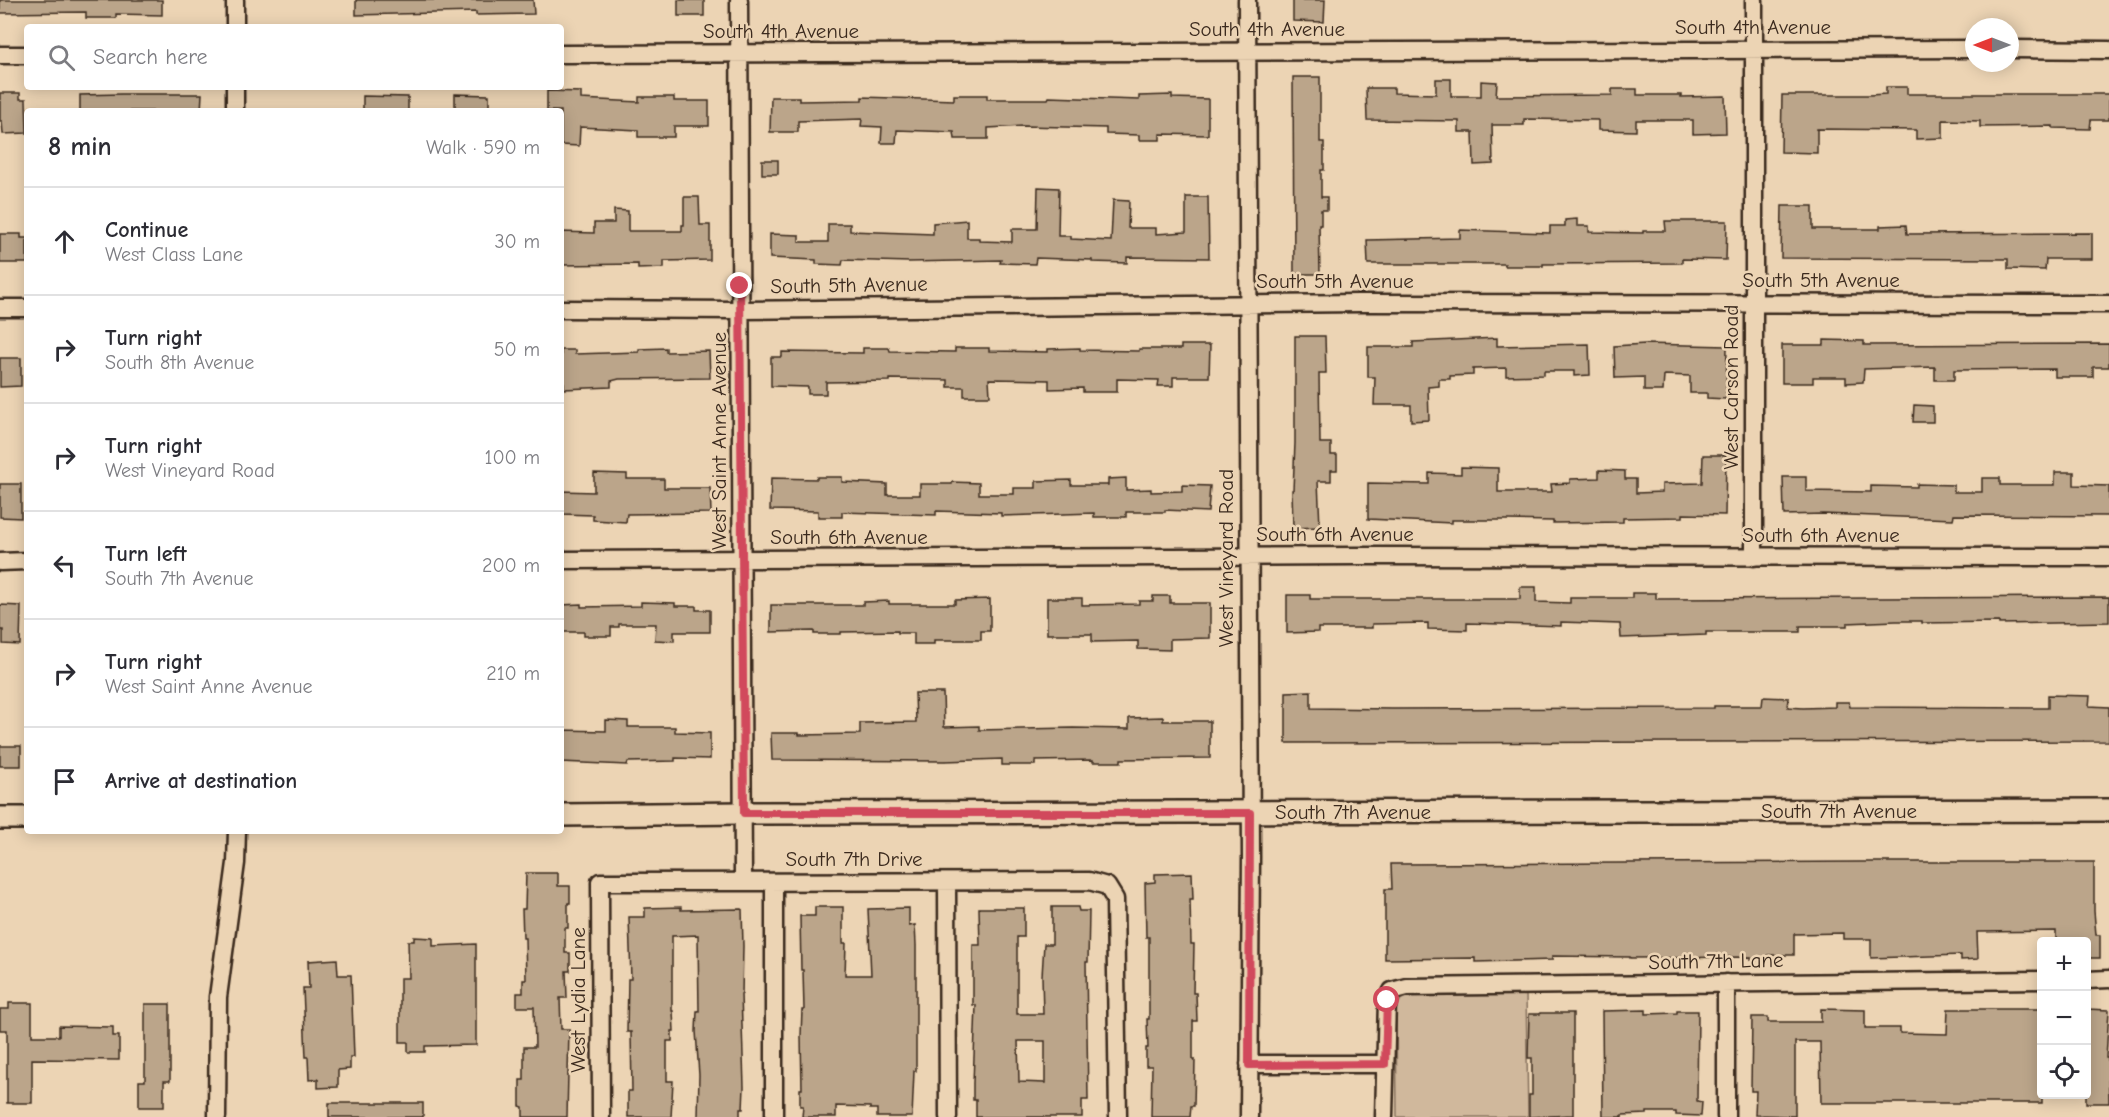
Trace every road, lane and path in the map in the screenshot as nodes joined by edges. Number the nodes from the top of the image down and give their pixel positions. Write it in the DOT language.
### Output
graph roads {
  1 [pos="234,0"];
  2 [pos="739,0"];
  3 [pos="1247,0"];
  4 [pos="1754,0"];
  5 [pos="235,24"];
  6 [pos="1754,49"];
  7 [pos="1965,49"];
  8 [pos="2019,50"];
  9 [pos="2109,50"];
  10 [pos="1247,52"];
  11 [pos="738,53"];
  12 [pos="564,54"];
  13 [pos="0,56"];
  14 [pos="24,56"];
  15 [pos="235,90"];
  16 [pos="235,108"];
  17 [pos="1753,302"];
  18 [pos="1250,303"];
  19 [pos="2109,304"];
  20 [pos="0,308"];
  21 [pos="24,308"];
  22 [pos="564,309"];
  23 [pos="740,310"];
  24 [pos="1248,557"];
  25 [pos="1754,557"];
  26 [pos="2109,557"];
  27 [pos="564,560"];
  28 [pos="742,560"];
  29 [pos="24,561"];
  30 [pos="0,562"];
  31 [pos="2109,810"];
  32 [pos="744,813"];
  33 [pos="1250,813"];
  34 [pos="564,815"];
  35 [pos="0,818"];
  36 [pos="24,818"];
  37 [pos="237,834"];
  38 [pos="600,882"];
  39 [pos="743,882"];
  40 [pos="774,882"];
  41 [pos="947,882"];
  42 [pos="2109,979"];
  43 [pos="2037,980"];
  44 [pos="2091,980"];
  45 [pos="1726,983"];
  46 [pos="1385,1064"];
  47 [pos="1249,1065"];
  48 [pos="217,1117"];
  49 [pos="601,1117"];
  50 [pos="774,1117"];
  51 [pos="948,1117"];
  52 [pos="1118,1117"];
  53 [pos="1249,1117"];
  54 [pos="1384,1117"];
  55 [pos="1726,1117"];
  1 -- 5 [label="street"];
  2 -- 11 [label="street, West Saint Anne Avenue"];
  3 -- 10 [label="street, West Vineyard Road"];
  4 -- 6 [label="street, West Carson Road"];
  6 -- 7 [label="street, South 4th Avenue"];
  6 -- 10 [label="street, South 4th Avenue"];
  6 -- 17 [label="street, West Carson Road"];
  8 -- 9 [label="street"];
  10 -- 11 [label="street, South 4th Avenue"];
  10 -- 18 [label="street, West Vineyard Road"];
  11 -- 12 [label="street, South 4th Avenue"];
  11 -- 23 [label="street, West Saint Anne Avenue"];
  13 -- 14 [label="street"];
  15 -- 16 [label="street"];
  17 -- 18 [label="street, South 5th Avenue"];
  17 -- 19 [label="street, South 5th Avenue"];
  17 -- 25 [label="street, West Carson Road"];
  18 -- 23 [label="street, South 5th Avenue"];
  18 -- 24 [label="street, West Vineyard Road"];
  20 -- 21 [label="street"];
  22 -- 23 [label="street, South 5th Avenue"];
  23 -- 28 [label="street, West Saint Anne Avenue"];
  24 -- 25 [label="street, South 6th Avenue"];
  24 -- 28 [label="street, South 6th Avenue"];
  24 -- 33 [label="street, West Vineyard Road"];
  25 -- 26 [label="street, South 6th Avenue"];
  27 -- 28 [label="street, South 6th Avenue"];
  28 -- 32 [label="street, West Saint Anne Avenue"];
  29 -- 30 [label="street"];
  31 -- 33 [label="main road, South 7th Avenue"];
  32 -- 33 [label="main road, South 7th Avenue"];
  32 -- 34 [label="main road, South 7th Avenue"];
  32 -- 39 [label="street, West Saint Anne Avenue"];
  33 -- 47 [label="street, West Vineyard Road"];
  35 -- 36 [label="main road"];
  37 -- 48 [label="street"];
  38 -- 39 [label="street, South 7th Drive"];
  38 -- 49 [label="street, West Lydia Lane"];
  39 -- 40 [label="street, South 7th Drive"];
  40 -- 41 [label="street, South 7th Drive"];
  40 -- 50 [label="street"];
  41 -- 51 [label="street"];
  41 -- 52 [label="street, South 7th Drive"];
  42 -- 44 [label="street"];
  43 -- 45 [label="street, South 7th Lane"];
  45 -- 46 [label="street, South 7th Lane"];
  45 -- 55 [label="street"];
  46 -- 47 [label="street"];
  46 -- 54 [label="street"];
  47 -- 53 [label="street, West Vineyard Road"];
}
